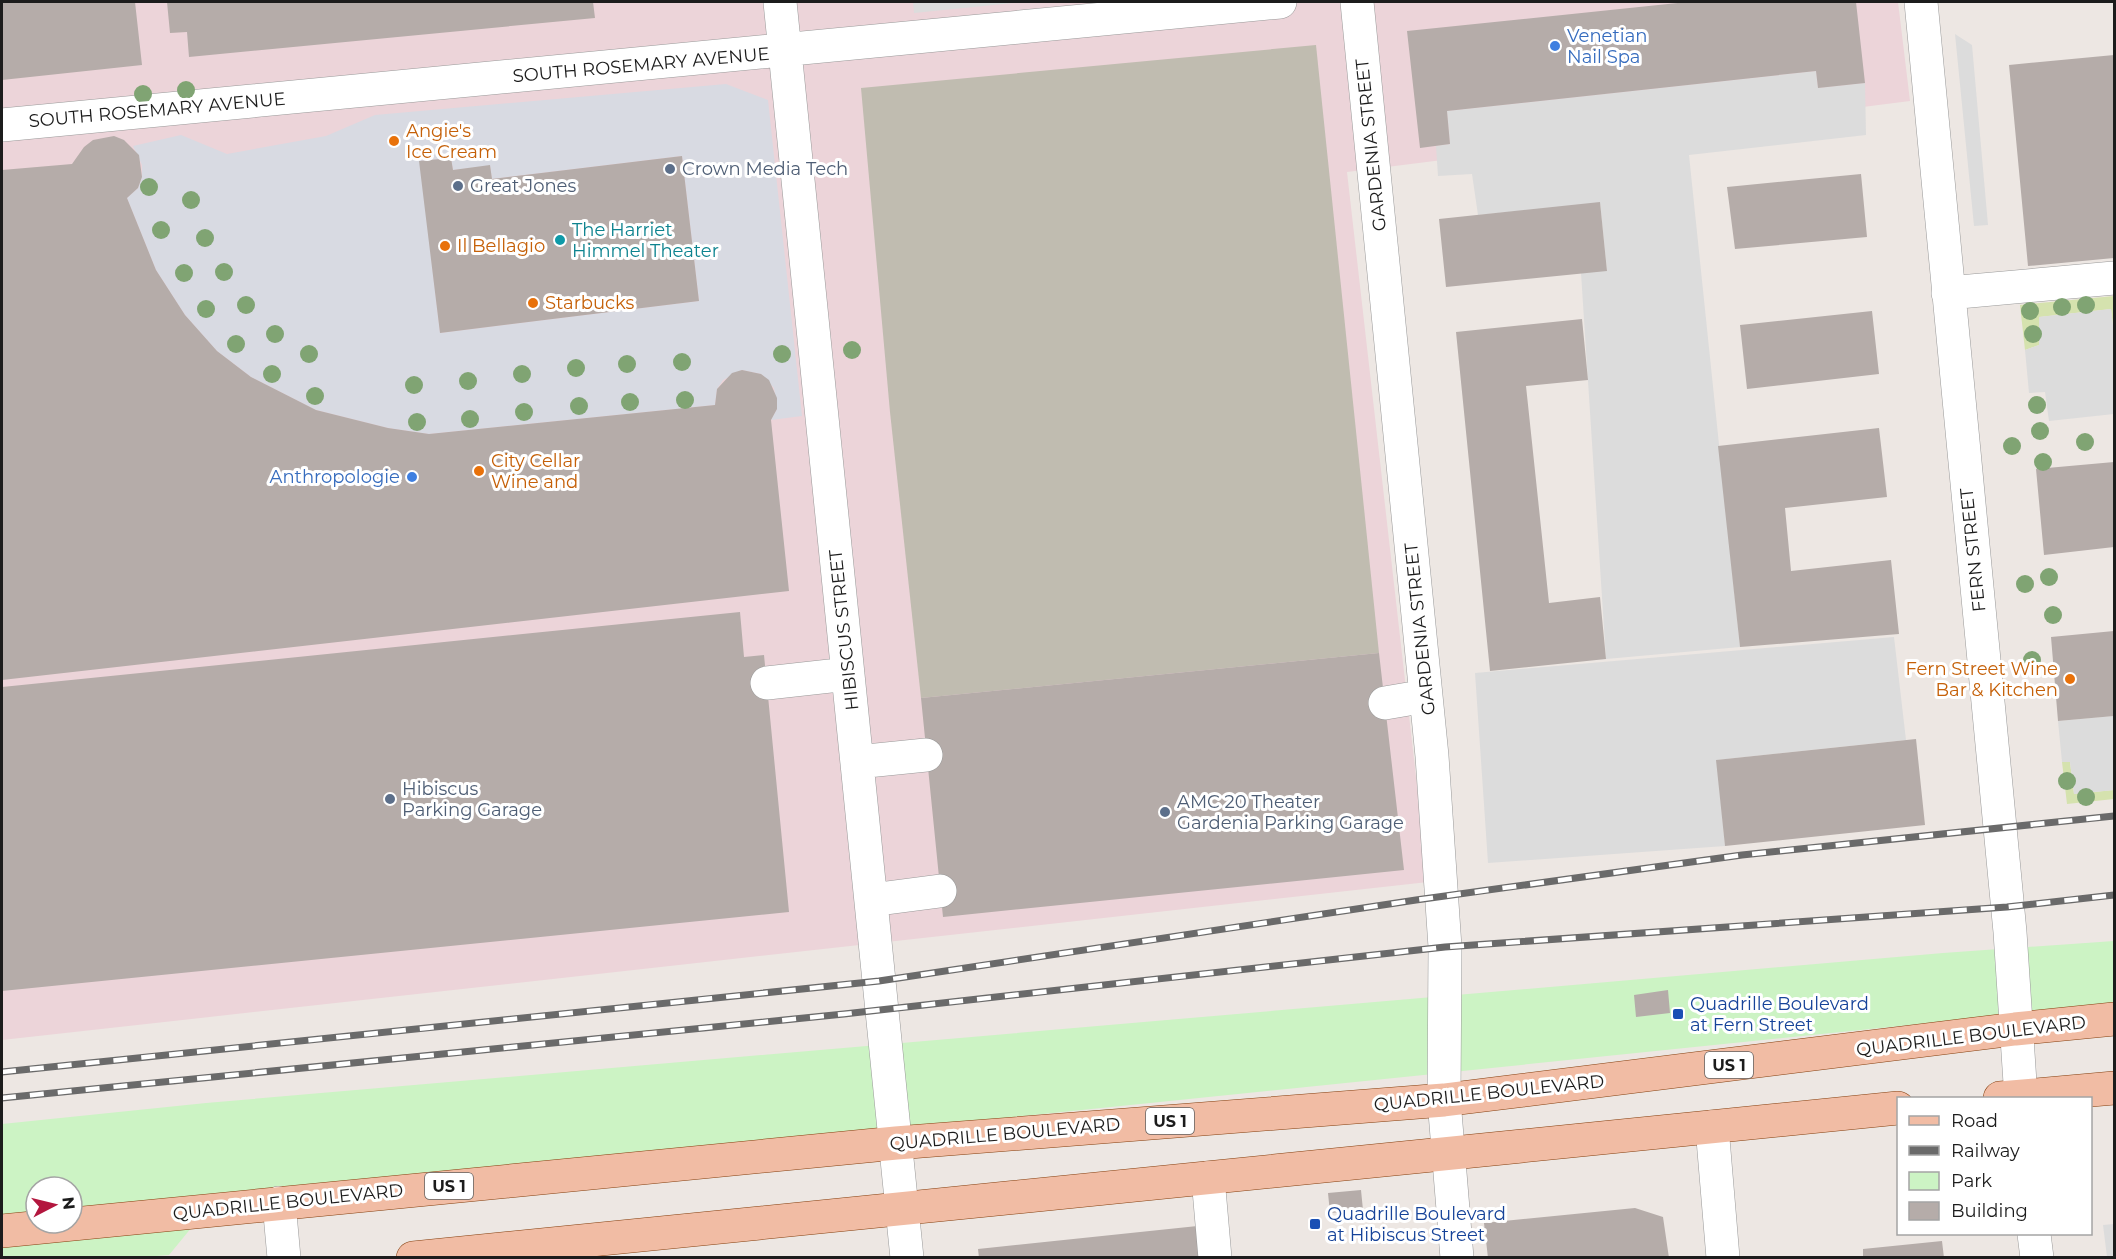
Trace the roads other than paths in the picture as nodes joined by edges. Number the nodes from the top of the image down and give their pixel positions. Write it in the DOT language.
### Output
graph roads {
  1 [pos="780,2"];
  2 [pos="1280,2"];
  3 [pos="1357,2"];
  4 [pos="1921,2"];
  5 [pos="786,51"];
  6 [pos="2,125"];
  7 [pos="2115,278"];
  8 [pos="1948,293"];
  9 [pos="848,674"];
  10 [pos="767,683"];
  11 [pos="1426,696"];
  12 [pos="1385,703"];
  13 [pos="926,755"];
  14 [pos="857,762"];
  15 [pos="940,891"];
  16 [pos="871,900"];
  17 [pos="2115,1020"];
  18 [pos="2015,1029"];
  19 [pos="2115,1088"];
  20 [pos="2014,1097"];
  21 [pos="2024,1097"];
  22 [pos="1444,1100"];
  23 [pos="1897,1108"];
  24 [pos="1712,1127"];
  25 [pos="896,1143"];
  26 [pos="1447,1154"];
  27 [pos="1208,1178"];
  28 [pos="279,1203"];
  29 [pos="903,1208"];
  30 [pos="2,1231"];
  31 [pos="2034,1235"];
  32 [pos="284,1257"];
  33 [pos="413,1257"];
  34 [pos="907,1257"];
  35 [pos="1215,1257"];
  36 [pos="1456,1257"];
  37 [pos="1723,1257"];
  38 [pos="2037,1257"];
  1 -- 5 [label="street, HIBISCUS STREET"];
  2 -- 5 [label="street, SOUTH ROSEMARY AVENUE"];
  3 -- 11 [label="street, GARDENIA STREET"];
  4 -- 8 [label="street, FERN STREET"];
  5 -- 6 [label="street, SOUTH ROSEMARY AVENUE"];
  5 -- 9 [label="street, HIBISCUS STREET"];
  7 -- 8 [label="street"];
  8 -- 18 [label="street, FERN STREET"];
  9 -- 10 [label="street"];
  9 -- 14 [label="street, HIBISCUS STREET"];
  11 -- 12 [label="street"];
  11 -- 22 [label="street, GARDENIA STREET"];
  13 -- 14 [label="street"];
  14 -- 16 [label="street, HIBISCUS STREET"];
  15 -- 16 [label="street"];
  16 -- 25 [label="street, HIBISCUS STREET"];
  17 -- 18 [label="main road, QUADRILLE BOULEVARD / US 1"];
  18 -- 20 [label="street, FERN STREET"];
  18 -- 22 [label="main road, QUADRILLE BOULEVARD / US 1"];
  19 -- 21 [label="main road"];
  22 -- 25 [label="main road, QUADRILLE BOULEVARD / US 1"];
  22 -- 26 [label="street, GARDENIA STREET"];
  23 -- 24 [label="main road"];
  24 -- 26 [label="main road"];
  24 -- 37 [label="street"];
  25 -- 28 [label="main road, QUADRILLE BOULEVARD / US 1"];
  25 -- 29 [label="street, HIBISCUS STREET"];
  26 -- 27 [label="main road"];
  26 -- 36 [label="street, GARDENIA STREET"];
  27 -- 29 [label="main road"];
  27 -- 35 [label="street"];
  28 -- 30 [label="main road, QUADRILLE BOULEVARD / US 1"];
  28 -- 32 [label="street"];
  29 -- 33 [label="main road"];
  29 -- 34 [label="street, HIBISCUS STREET"];
  31 -- 38 [label="street"];
}
